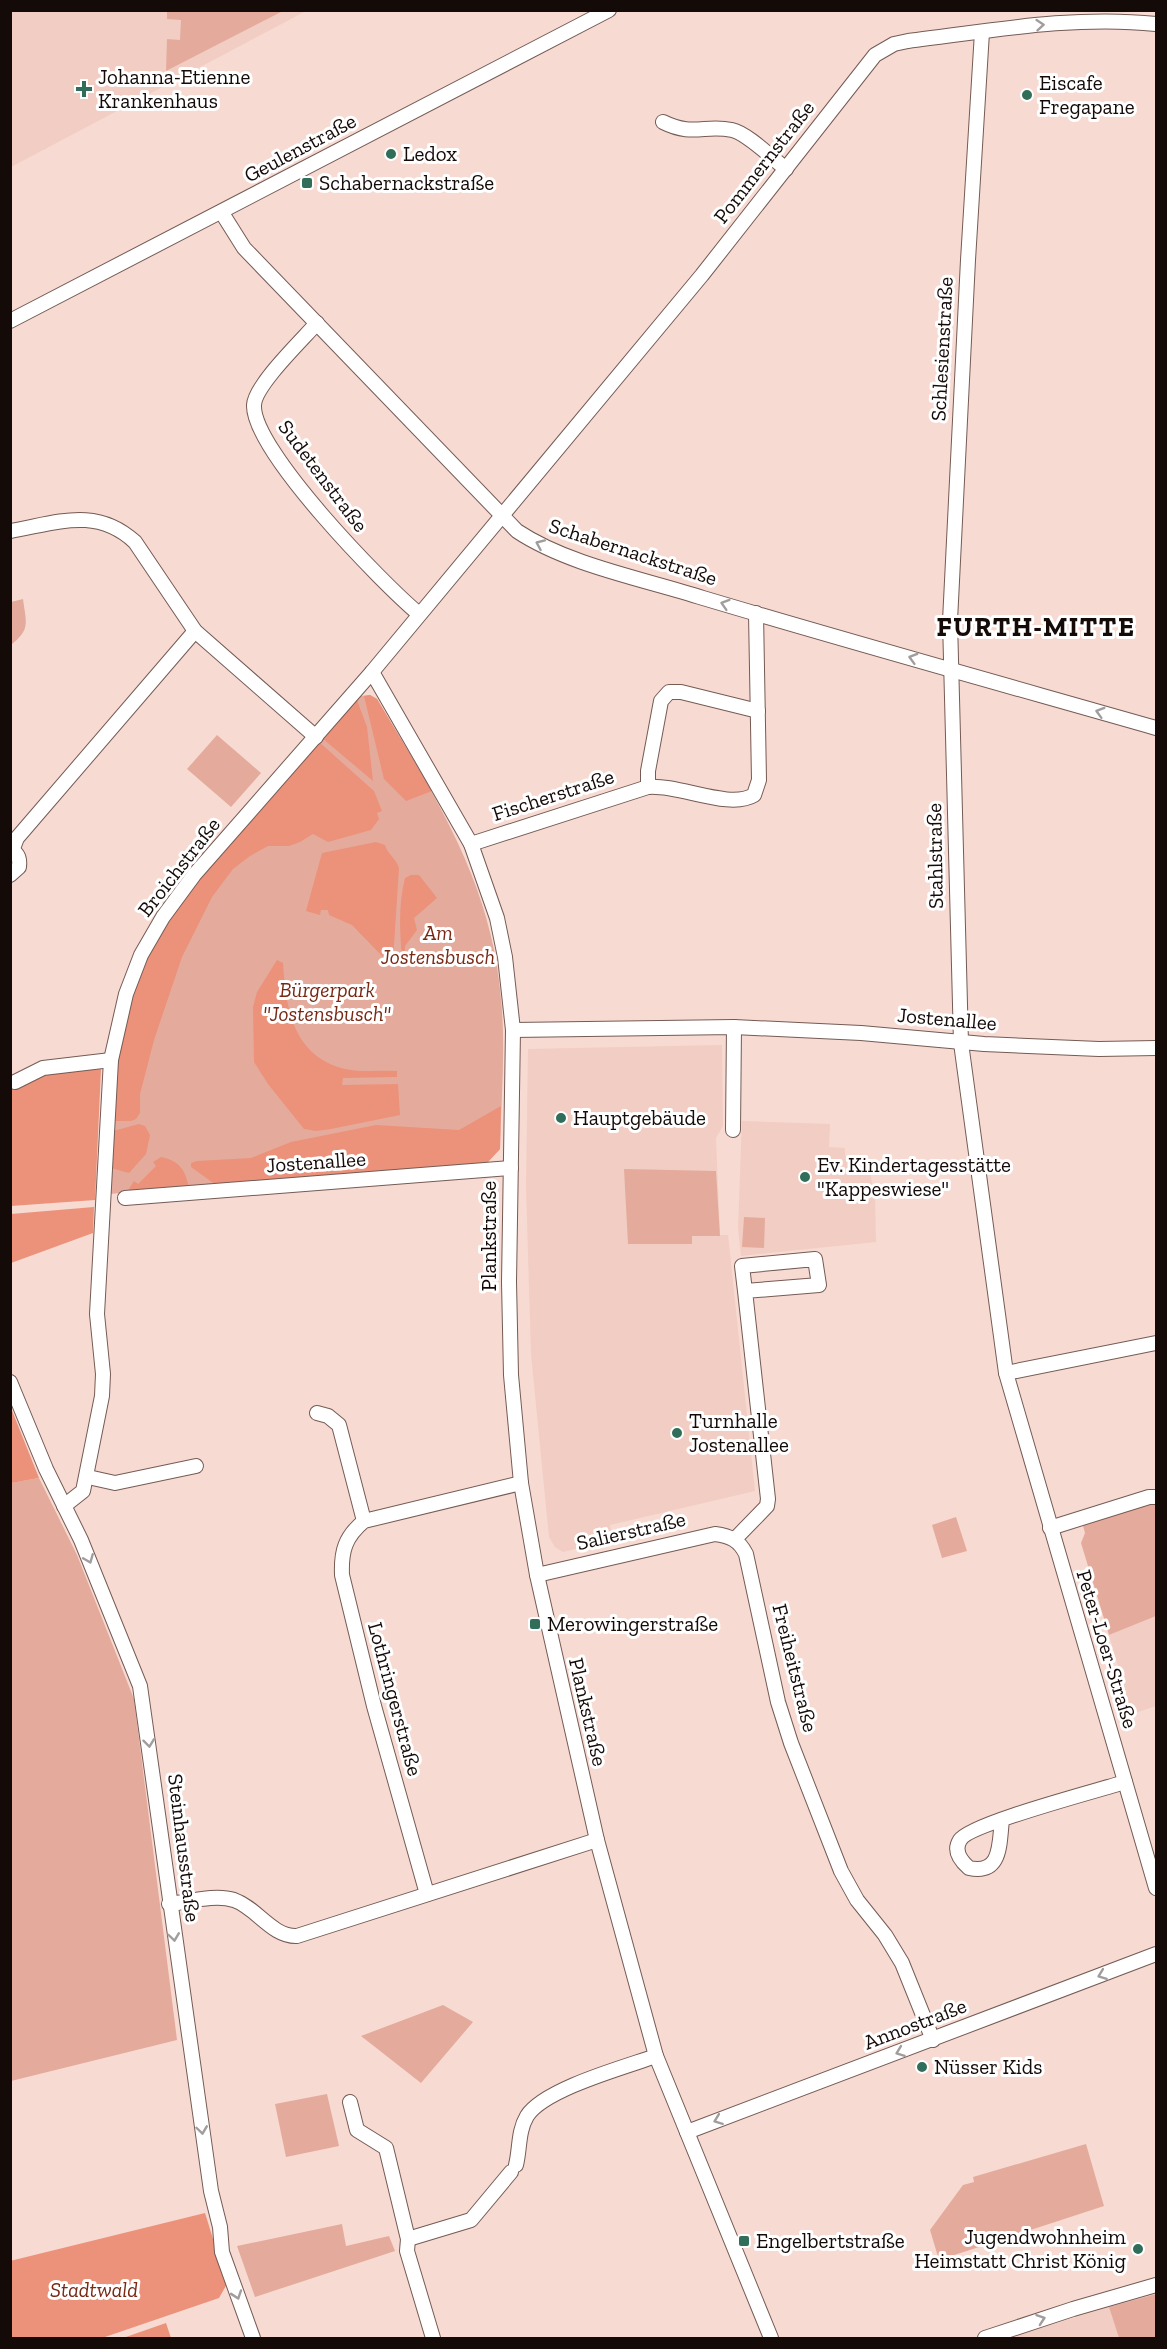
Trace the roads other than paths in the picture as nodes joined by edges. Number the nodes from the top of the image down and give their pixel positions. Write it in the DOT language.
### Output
graph roads {
  1 [pos="605,11"];
  2 [pos="1156,24"];
  3 [pos="982,32"];
  4 [pos="663,122"];
  5 [pos="786,169"];
  6 [pos="222,213"];
  7 [pos="10,321"];
  8 [pos="317,323"];
  9 [pos="501,514"];
  10 [pos="10,531"];
  11 [pos="756,613"];
  12 [pos="419,614"];
  13 [pos="195,632"];
  14 [pos="951,669"];
  15 [pos="372,672"];
  16 [pos="758,711"];
  17 [pos="1156,728"];
  18 [pos="316,737"];
  19 [pos="648,787"];
  20 [pos="471,843"];
  21 [pos="11,850"];
  22 [pos="10,875"];
  23 [pos="734,1027"];
  24 [pos="513,1030"];
  25 [pos="961,1043"];
  26 [pos="1156,1048"];
  27 [pos="111,1060"];
  28 [pos="15,1082"];
  29 [pos="733,1130"];
  30 [pos="511,1168"];
  31 [pos="125,1198"];
  32 [pos="745,1292"];
  33 [pos="1156,1343"];
  34 [pos="1006,1373"];
  35 [pos="10,1382"];
  36 [pos="318,1413"];
  37 [pos="196,1466"];
  38 [pos="88,1477"];
  39 [pos="521,1483"];
  40 [pos="1156,1497"];
  41 [pos="64,1506"];
  42 [pos="364,1521"];
  43 [pos="1050,1528"];
  44 [pos="735,1539"];
  45 [pos="537,1575"];
  46 [pos="1125,1782"];
  47 [pos="1002,1820"];
  48 [pos="597,1840"];
  49 [pos="1156,1888"];
  50 [pos="427,1894"];
  51 [pos="169,1904"];
  52 [pos="1156,1954"];
  53 [pos="933,2040"];
  54 [pos="656,2056"];
  55 [pos="350,2102"];
  56 [pos="687,2132"];
  57 [pos="408,2239"];
  58 [pos="1156,2285"];
  59 [pos="253,2338"];
  60 [pos="433,2338"];
  61 [pos="771,2338"];
  62 [pos="985,2338"];
  1 -- 6 [label="street, Geulenstraße"];
  3 -- 2 [label="street, Pommernstraße, one-way"];
  3 -- 5 [label="street, Pommernstraße"];
  3 -- 14 [label="street, Schlesienstraße"];
  4 -- 5 [label="street"];
  5 -- 9 [label="street, Pommernstraße"];
  6 -- 7 [label="street, Geulenstraße"];
  6 -- 8 [label="street, Schabernackstraße"];
  8 -- 9 [label="street, Schabernackstraße"];
  8 -- 12 [label="street, Sudetenstraße"];
  11 -- 9 [label="street, Schabernackstraße, one-way"];
  9 -- 12 [label="street, Broichstraße"];
  10 -- 13 [label="street"];
  14 -- 11 [label="street, Schabernackstraße, one-way"];
  11 -- 16 [label="street, Fischerstraße"];
  12 -- 15 [label="street, Broichstraße"];
  13 -- 18 [label="street"];
  13 -- 21 [label="street"];
  17 -- 14 [label="street, Schabernackstraße, one-way"];
  14 -- 25 [label="street, Stahlstraße"];
  15 -- 18 [label="street, Broichstraße"];
  15 -- 20 [label="street"];
  16 -- 19 [label="street, Fischerstraße"];
  16 -- 19 [label="street, Fischerstraße"];
  18 -- 27 [label="street, Broichstraße"];
  19 -- 20 [label="street, Fischerstraße"];
  20 -- 24 [label="street"];
  21 -- 22 [label="street"];
  23 -- 24 [label="street, Jostenallee"];
  23 -- 25 [label="street, Jostenallee"];
  23 -- 29 [label="street"];
  24 -- 30 [label="street, Plankstraße"];
  25 -- 26 [label="street, Jostenallee"];
  25 -- 34 [label="street, Peter-Loer-Straße"];
  27 -- 28 [label="street"];
  27 -- 38 [label="street, Broichstraße"];
  30 -- 31 [label="street, Jostenallee"];
  30 -- 39 [label="street, Plankstraße"];
  32 -- 32 [label="street"];
  32 -- 44 [label="street"];
  33 -- 34 [label="street"];
  34 -- 43 [label="street, Peter-Loer-Straße"];
  35 -- 41 [label="street, Steinhausstraße"];
  36 -- 42 [label="street"];
  37 -- 38 [label="street"];
  38 -- 41 [label="street, Broichstraße"];
  39 -- 42 [label="street"];
  39 -- 45 [label="street, Plankstraße"];
  40 -- 43 [label="street"];
  41 -- 51 [label="street, Steinhausstraße, one-way"];
  42 -- 50 [label="street, Lothringerstraße"];
  43 -- 46 [label="street, Peter-Loer-Straße"];
  44 -- 45 [label="street, Salierstraße"];
  44 -- 53 [label="street, Freiheitstraße"];
  45 -- 48 [label="street, Plankstraße"];
  46 -- 47 [label="street"];
  46 -- 49 [label="street, Peter-Loer-Straße"];
  48 -- 50 [label="street"];
  48 -- 54 [label="street, Plankstraße"];
  50 -- 51 [label="street"];
  51 -- 59 [label="street, Steinhausstraße, one-way"];
  52 -- 53 [label="street, Annostraße, one-way"];
  53 -- 56 [label="street, Annostraße, one-way"];
  54 -- 56 [label="street, Plankstraße"];
  54 -- 57 [label="street"];
  55 -- 57 [label="street"];
  56 -- 61 [label="street, Plankstraße"];
  57 -- 60 [label="street"];
  62 -- 58 [label="street, one-way"];
}
